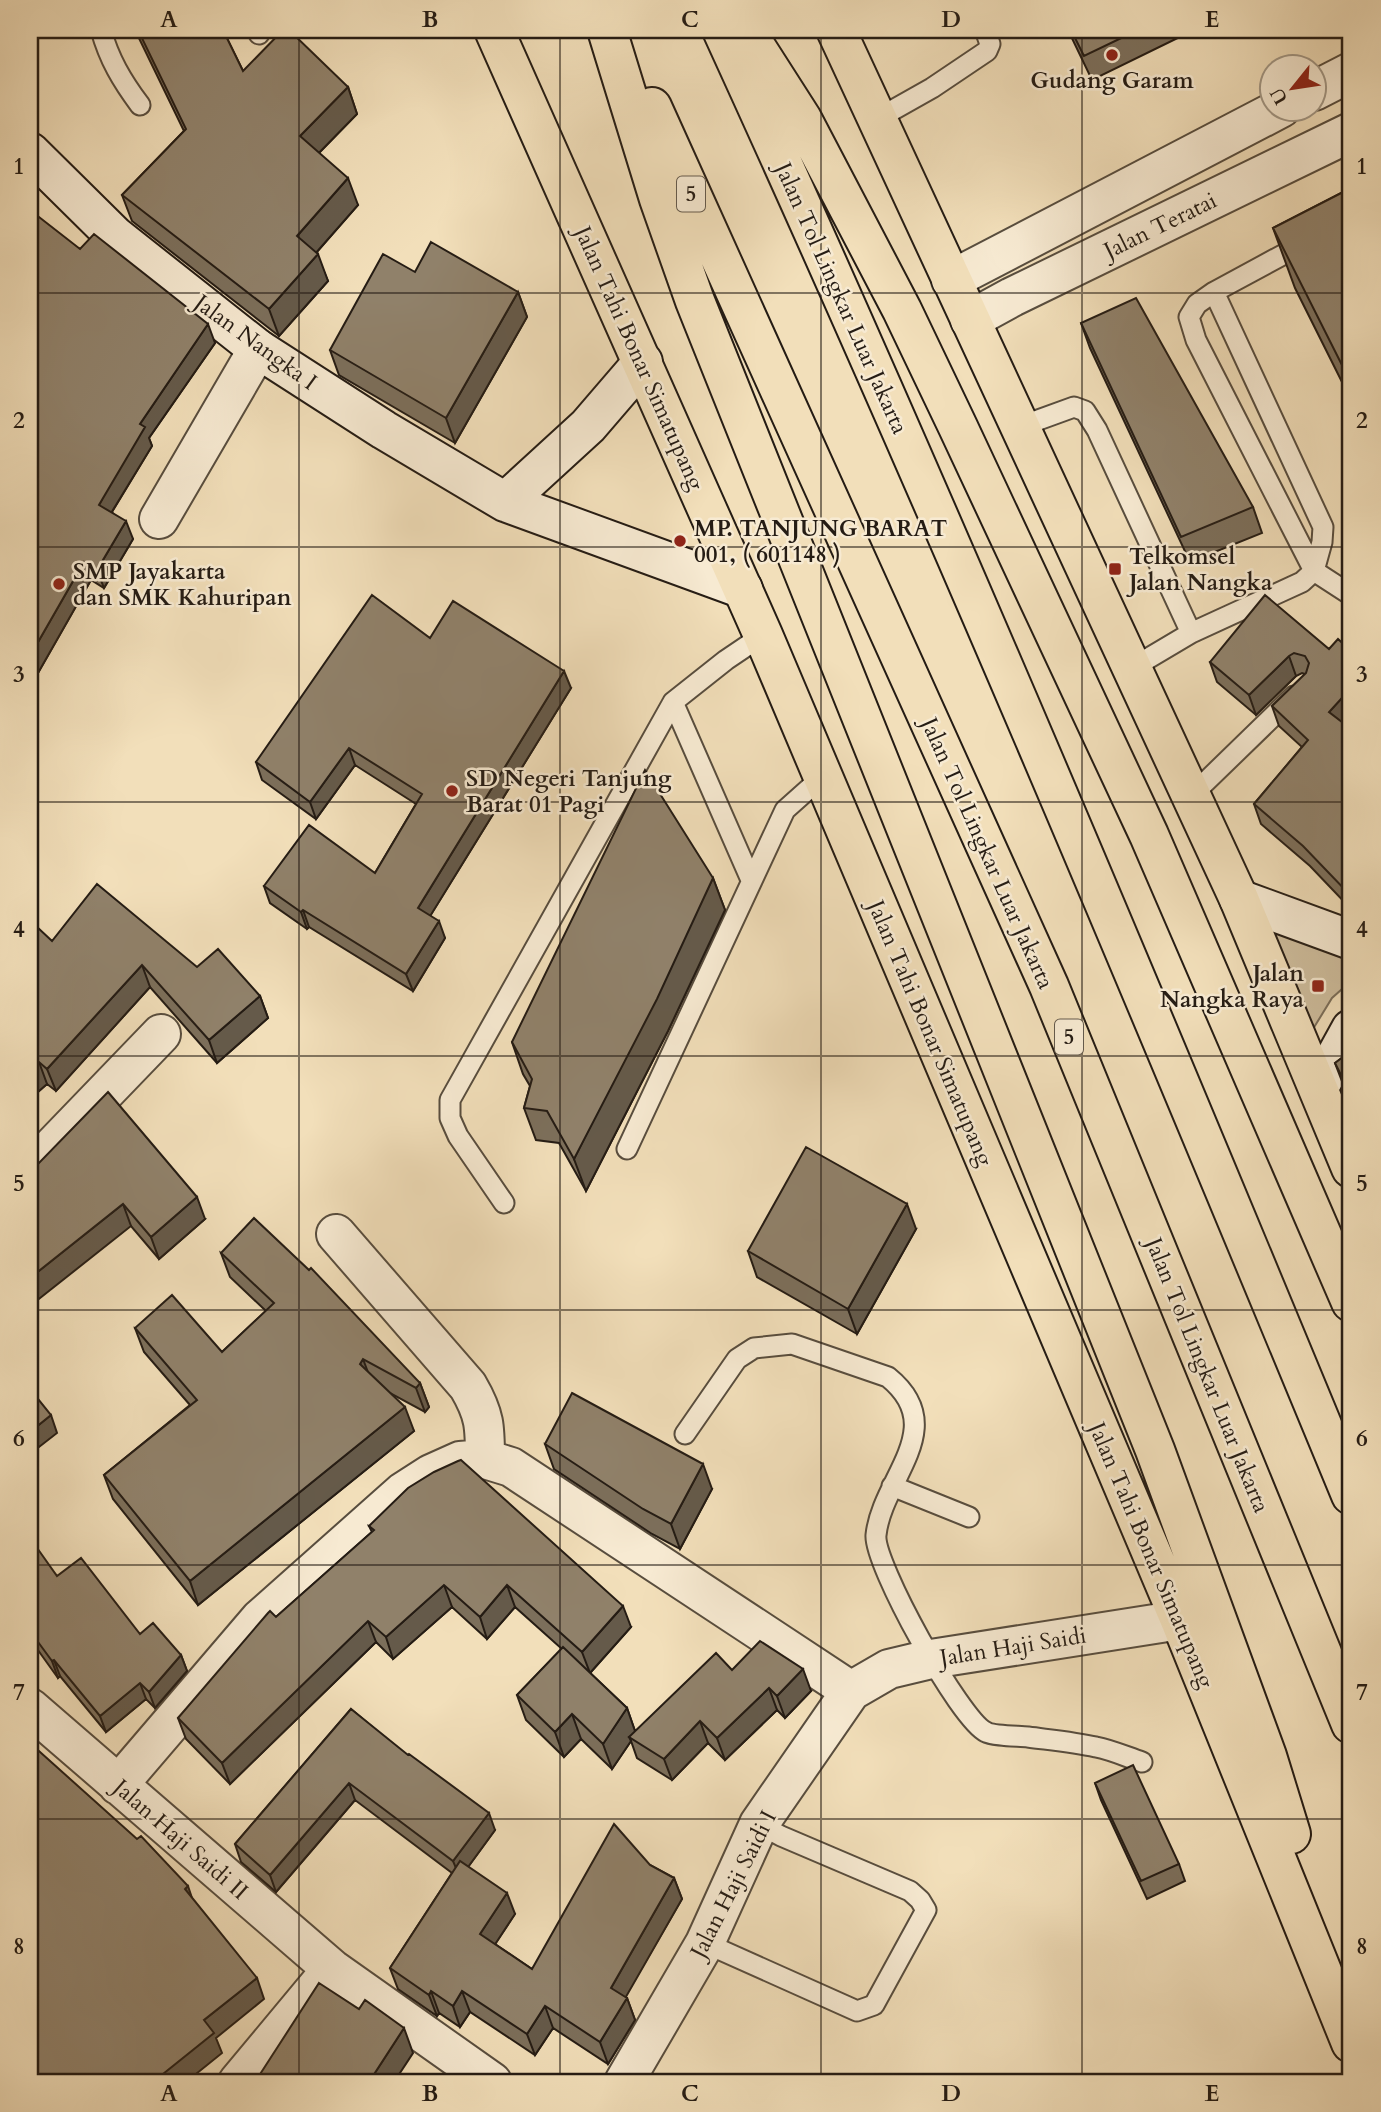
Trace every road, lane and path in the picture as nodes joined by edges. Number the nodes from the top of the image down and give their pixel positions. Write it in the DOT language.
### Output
graph roads {
  1 [pos="101,30"];
  2 [pos="495,30"];
  3 [pos="607,30"];
  4 [pos="618,30"];
  5 [pos="722,30"];
  6 [pos="745,30"];
  7 [pos="835,30"];
  8 [pos="985,30"];
  9 [pos="1351,72"];
  10 [pos="1328,84"];
  11 [pos="140,105"];
  12 [pos="877,119"];
  13 [pos="1258,120"];
  14 [pos="1351,132"];
  15 [pos="30,152"];
  16 [pos="1351,218"];
  17 [pos="951,280"];
  18 [pos="1214,292"];
  19 [pos="970,320"];
  20 [pos="258,349"];
  21 [pos="643,362"];
  22 [pos="1019,427"];
  23 [pos="505,502"];
  24 [pos="159,519"];
  25 [pos="1314,570"];
  26 [pos="743,589"];
  27 [pos="1351,595"];
  28 [pos="1191,634"];
  29 [pos="763,635"];
  30 [pos="1132,668"];
  31 [pos="1304,685"];
  32 [pos="673,702"];
  33 [pos="822,777"];
  34 [pos="1191,796"];
  35 [pos="751,880"];
  36 [pos="1239,899"];
  37 [pos="1351,940"];
  38 [pos="1351,1029"];
  39 [pos="161,1034"];
  40 [pos="1319,1087"];
  41 [pos="627,1149"];
  42 [pos="1351,1168"];
  43 [pos="30,1170"];
  44 [pos="504,1203"];
  45 [pos="336,1234"];
  46 [pos="1351,1302"];
  47 [pos="685,1434"];
  48 [pos="485,1459"];
  49 [pos="892,1486"];
  50 [pos="1351,1495"];
  51 [pos="969,1517"];
  52 [pos="1180,1620"];
  53 [pos="931,1659"];
  54 [pos="851,1691"];
  55 [pos="33,1717"];
  56 [pos="1351,1724"];
  57 [pos="1142,1762"];
  58 [pos="118,1785"];
  59 [pos="759,1824"];
  60 [pos="705,1943"];
  61 [pos="332,1969"];
  62 [pos="1349,2037"];
  63 [pos="238,2082"];
  64 [pos="492,2082"];
  65 [pos="624,2082"];
  1 -- 11 [label="lane"];
  2 -- 21 [label="highway, Jalan Tahi Bonar Simatupang"];
  3 -- 62 [label="highway"];
  4 -- 56 [label="highway, Jalan Tol Lingkar Luar Jakarta / 5"];
  5 -- 50 [label="highway, Jalan Tol Lingkar Luar Jakarta"];
  6 -- 46 [label="highway"];
  7 -- 12 [label="highway"];
  8 -- 12 [label="lane"];
  9 -- 10 [label="street"];
  12 -- 17 [label="highway"];
  13 -- 17 [label="street, Jalan Teratai"];
  14 -- 19 [label="street, Jalan Teratai"];
  15 -- 20 [label="street, Jalan Nangka I"];
  16 -- 18 [label="lane"];
  17 -- 19 [label="highway"];
  18 -- 25 [label="lane"];
  18 -- 25 [label="lane"];
  19 -- 22 [label="highway"];
  20 -- 23 [label="street, Jalan Nangka I"];
  20 -- 24 [label="street"];
  21 -- 23 [label="street"];
  21 -- 26 [label="highway, Jalan Tahi Bonar Simatupang"];
  22 -- 28 [label="lane"];
  22 -- 30 [label="highway"];
  23 -- 26 [label="street, Jalan Nangka I"];
  25 -- 27 [label="lane"];
  25 -- 28 [label="lane"];
  26 -- 29 [label="highway, Jalan Tahi Bonar Simatupang"];
  28 -- 30 [label="lane"];
  29 -- 32 [label="lane"];
  29 -- 33 [label="highway, Jalan Tahi Bonar Simatupang"];
  30 -- 34 [label="highway"];
  31 -- 34 [label="lane"];
  32 -- 35 [label="lane"];
  32 -- 44 [label="lane"];
  33 -- 35 [label="lane"];
  33 -- 52 [label="highway, Jalan Tahi Bonar Simatupang"];
  34 -- 36 [label="highway"];
  35 -- 41 [label="lane"];
  36 -- 37 [label="street"];
  36 -- 40 [label="highway"];
  38 -- 40 [label="street"];
  39 -- 43 [label="street"];
  40 -- 42 [label="highway"];
  45 -- 48 [label="street"];
  47 -- 49 [label="lane"];
  48 -- 54 [label="street"];
  48 -- 58 [label="street"];
  49 -- 51 [label="lane"];
  49 -- 53 [label="lane"];
  52 -- 53 [label="street, Jalan Haji Saidi"];
  52 -- 62 [label="highway, Jalan Tahi Bonar Simatupang"];
  53 -- 54 [label="street, Jalan Haji Saidi"];
  53 -- 57 [label="lane"];
  54 -- 59 [label="street, Jalan Haji Saidi I"];
  55 -- 58 [label="street, Jalan Haji Saidi II"];
  58 -- 61 [label="street, Jalan Haji Saidi II"];
  59 -- 60 [label="street, Jalan Haji Saidi I"];
  59 -- 60 [label="lane"];
  60 -- 65 [label="street, Jalan Haji Saidi I"];
  61 -- 63 [label="street"];
  61 -- 64 [label="street"];
}
